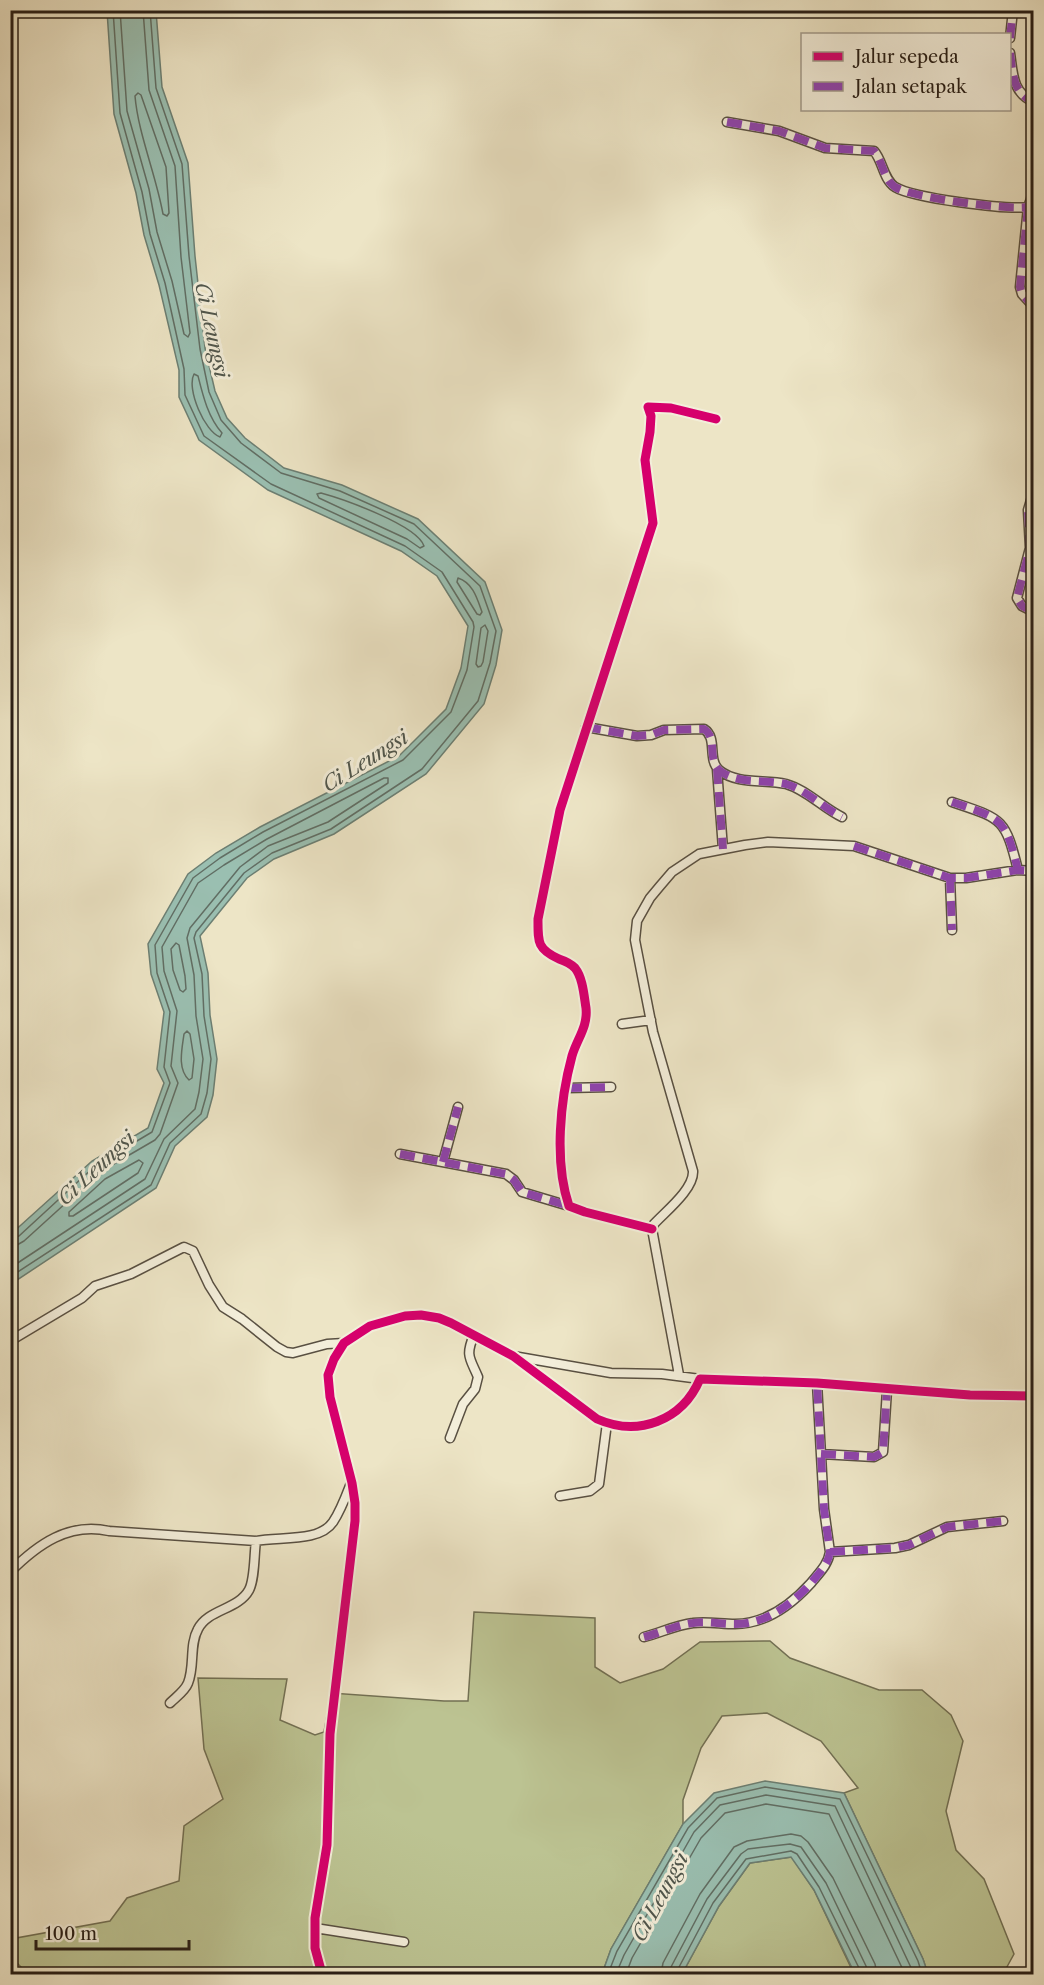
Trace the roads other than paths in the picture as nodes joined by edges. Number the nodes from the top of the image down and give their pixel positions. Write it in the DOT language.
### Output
graph roads {
  1 [pos="1013,10"];
  2 [pos="1011,33"];
  3 [pos="1011,61"];
  4 [pos="1034,102"];
  5 [pos="727,122"];
  6 [pos="1034,180"];
  7 [pos="1028,207"];
  8 [pos="1034,307"];
  9 [pos="716,419"];
  10 [pos="1034,490"];
  11 [pos="1034,612"];
  12 [pos="586,727"];
  13 [pos="717,769"];
  14 [pos="952,802"];
  15 [pos="842,817"];
  16 [pos="723,849"];
  17 [pos="1018,870"];
  18 [pos="1034,871"];
  19 [pos="950,878"];
  20 [pos="952,930"];
  21 [pos="651,1020"];
  22 [pos="622,1024"];
  23 [pos="611,1087"];
  24 [pos="567,1088"];
  25 [pos="458,1107"];
  26 [pos="400,1154"];
  27 [pos="443,1162"];
  28 [pos="569,1206"];
  29 [pos="652,1229"];
  30 [pos="474,1335"];
  31 [pos="10,1341"];
  32 [pos="344,1344"];
  33 [pos="513,1356"];
  34 [pos="679,1375"];
  35 [pos="700,1379"];
  36 [pos="817,1383"];
  37 [pos="887,1390"];
  38 [pos="1034,1396"];
  39 [pos="607,1423"];
  40 [pos="450,1438"];
  41 [pos="821,1454"];
  42 [pos="352,1482"];
  43 [pos="560,1496"];
  44 [pos="1003,1521"];
  45 [pos="256,1540"];
  46 [pos="830,1552"];
  47 [pos="10,1572"];
  48 [pos="644,1638"];
  49 [pos="170,1703"];
  50 [pos="315,1928"];
  51 [pos="404,1942"];
  52 [pos="322,1974"];
  1 -- 2 [label="street"];
  3 -- 4 [label="street"];
  5 -- 7 [label="street"];
  6 -- 7 [label="street"];
  7 -- 8 [label="street"];
  9 -- 12 [label="street"];
  10 -- 11 [label="street"];
  12 -- 13 [label="street"];
  12 -- 24 [label="street"];
  13 -- 15 [label="street"];
  13 -- 16 [label="street"];
  14 -- 17 [label="street"];
  16 -- 19 [label="street"];
  16 -- 21 [label="street"];
  17 -- 18 [label="street"];
  17 -- 19 [label="street"];
  19 -- 20 [label="street"];
  21 -- 22 [label="street"];
  21 -- 29 [label="street"];
  23 -- 24 [label="street"];
  24 -- 28 [label="street"];
  25 -- 27 [label="street"];
  26 -- 27 [label="street"];
  27 -- 28 [label="street"];
  28 -- 29 [label="street"];
  29 -- 34 [label="street"];
  30 -- 32 [label="street"];
  30 -- 33 [label="street"];
  30 -- 40 [label="street"];
  31 -- 32 [label="street"];
  32 -- 42 [label="street"];
  33 -- 34 [label="street"];
  33 -- 39 [label="street"];
  34 -- 35 [label="street"];
  35 -- 36 [label="street"];
  35 -- 39 [label="street"];
  36 -- 37 [label="street"];
  36 -- 41 [label="street"];
  37 -- 38 [label="street"];
  37 -- 41 [label="street"];
  39 -- 43 [label="street"];
  41 -- 46 [label="street"];
  42 -- 45 [label="street"];
  42 -- 50 [label="street"];
  44 -- 46 [label="street"];
  45 -- 47 [label="street"];
  45 -- 49 [label="street"];
  46 -- 48 [label="street"];
  50 -- 51 [label="street"];
  50 -- 52 [label="street"];
}
